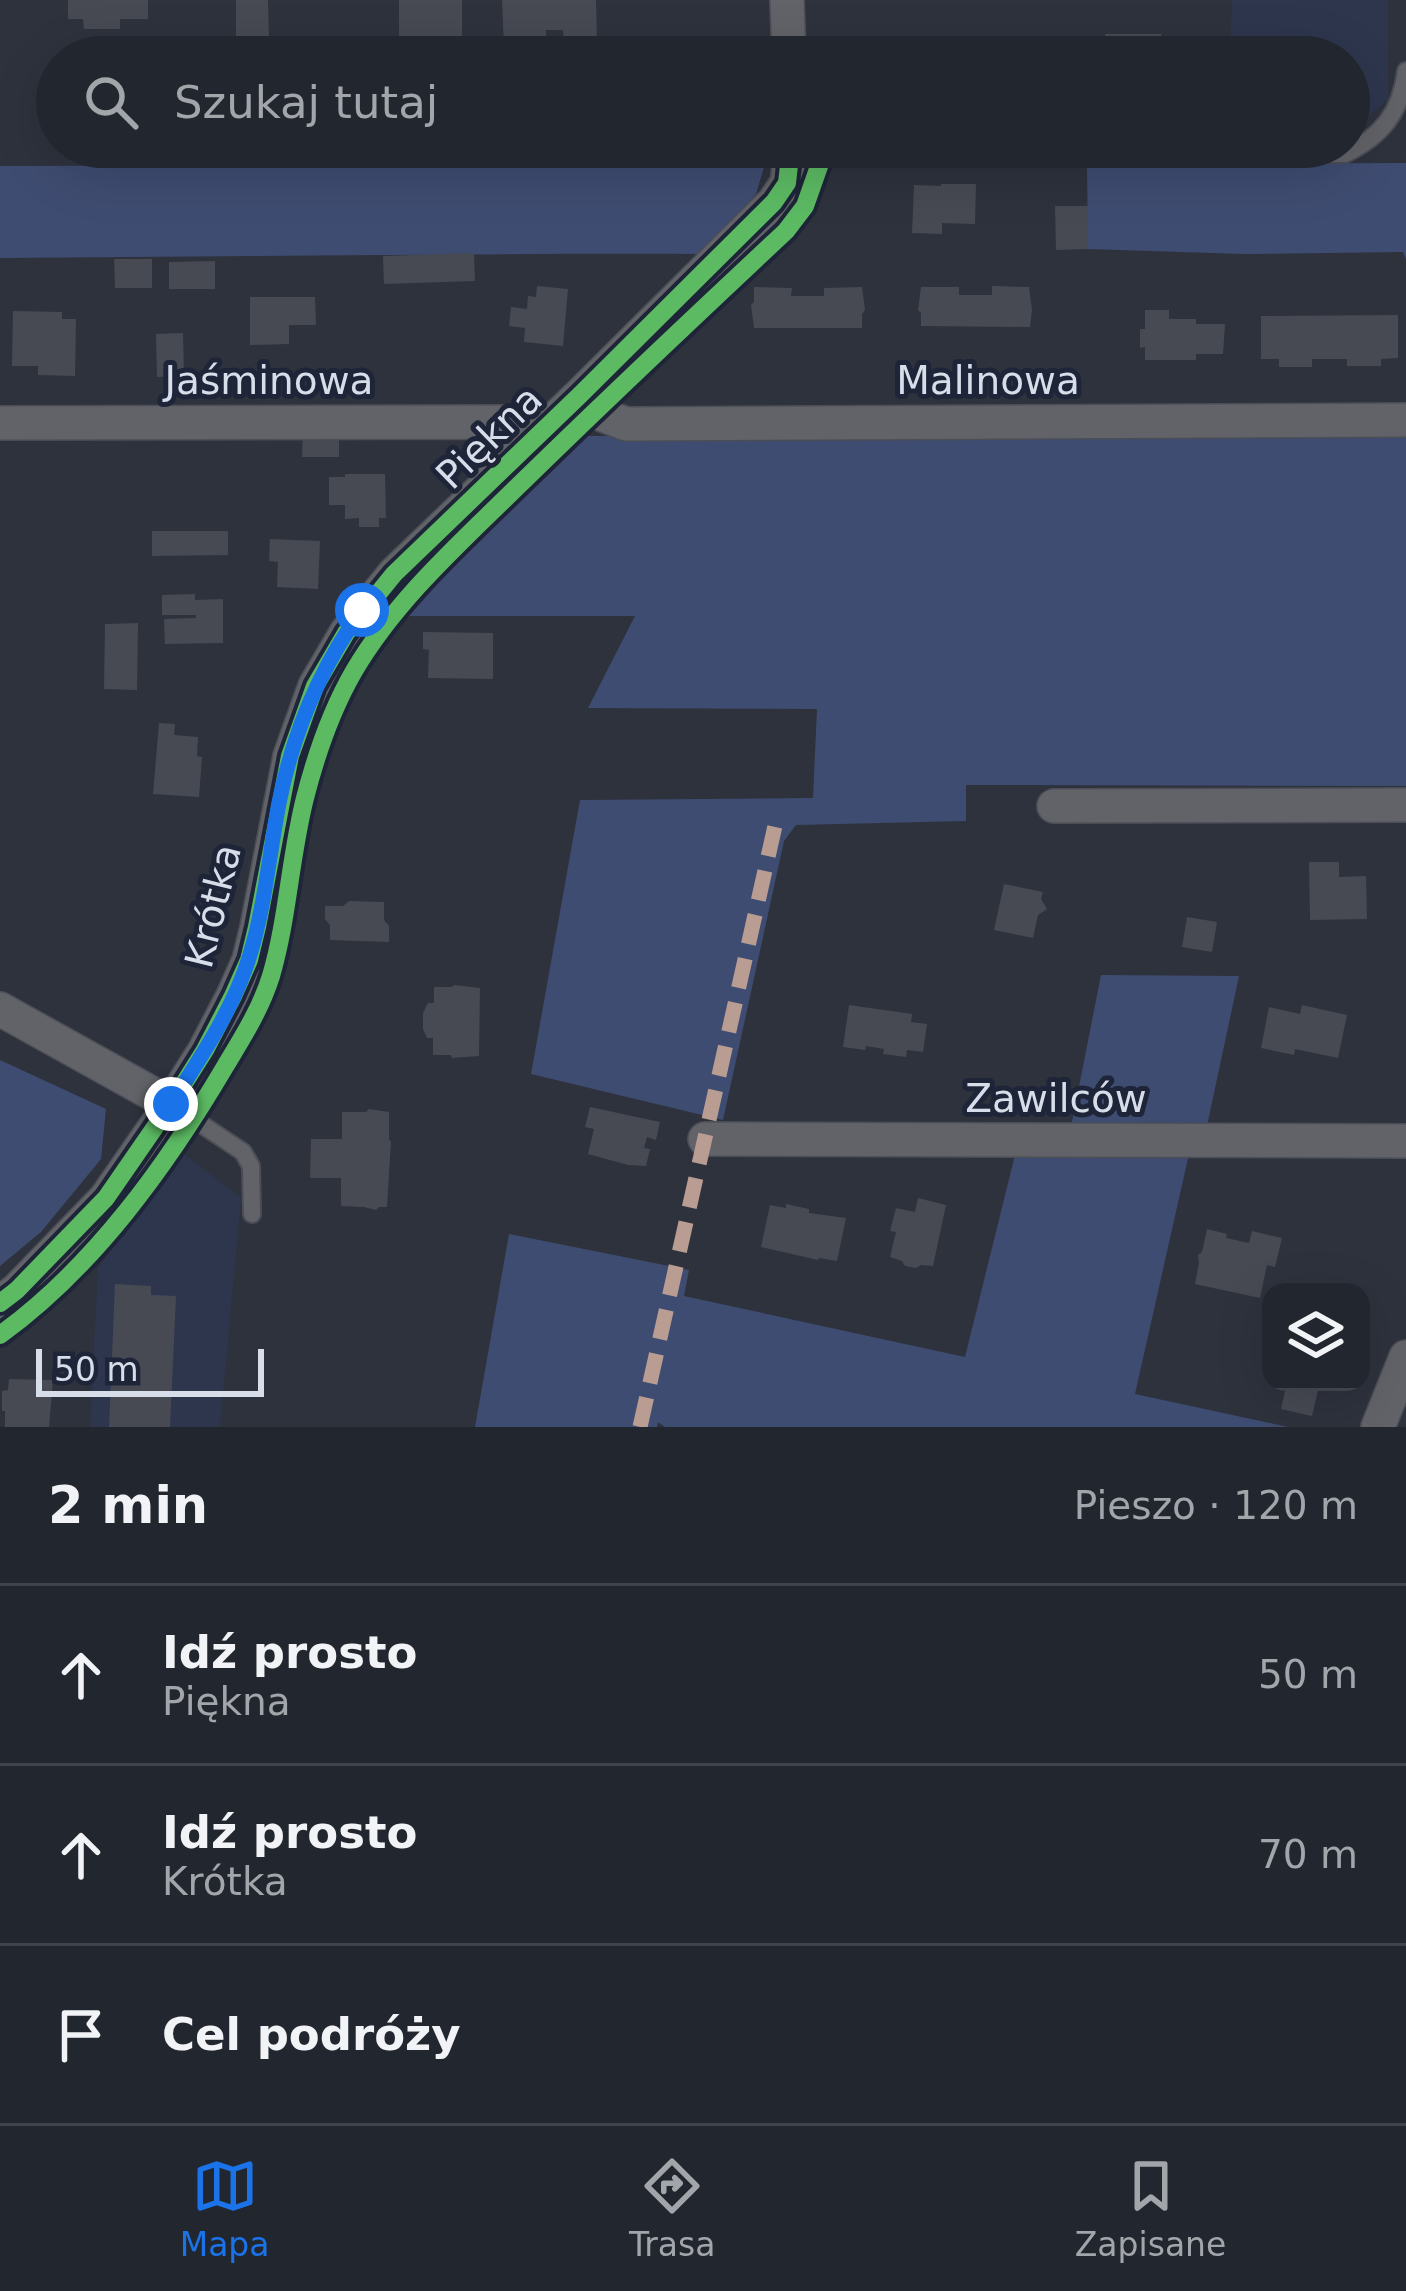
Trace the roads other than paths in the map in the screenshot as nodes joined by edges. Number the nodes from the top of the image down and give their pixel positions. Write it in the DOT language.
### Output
graph roads {
  1 [pos="787,0"];
  2 [pos="788,36"];
  3 [pos="1406,70"];
  4 [pos="1370,140"];
  5 [pos="789,168"];
  6 [pos="580,395"];
  7 [pos="1406,420"];
  8 [pos="0,423"];
  9 [pos="533,440"];
  10 [pos="1054,806"];
  11 [pos="1406,806"];
  12 [pos="278,808"];
  13 [pos="0,1009"];
  14 [pos="171,1104"];
  15 [pos="705,1139"];
  16 [pos="1406,1141"];
  17 [pos="252,1214"];
  18 [pos="0,1303"];
  19 [pos="1406,1357"];
  20 [pos="1378,1427"];
  1 -- 2 [label="street"];
  3 -- 4 [label="lane"];
  5 -- 6 [label="street, Piękna"];
  6 -- 7 [label="street, Malinowa"];
  6 -- 9 [label="street, Piękna"];
  8 -- 9 [label="street, Jaśminowa"];
  9 -- 12 [label="street, Piękna"];
  10 -- 11 [label="street"];
  12 -- 14 [label="street, Krótka"];
  13 -- 14 [label="street"];
  14 -- 17 [label="lane"];
  14 -- 18 [label="street, Krótka"];
  15 -- 16 [label="street, Zawilców"];
  19 -- 20 [label="street"];
}
